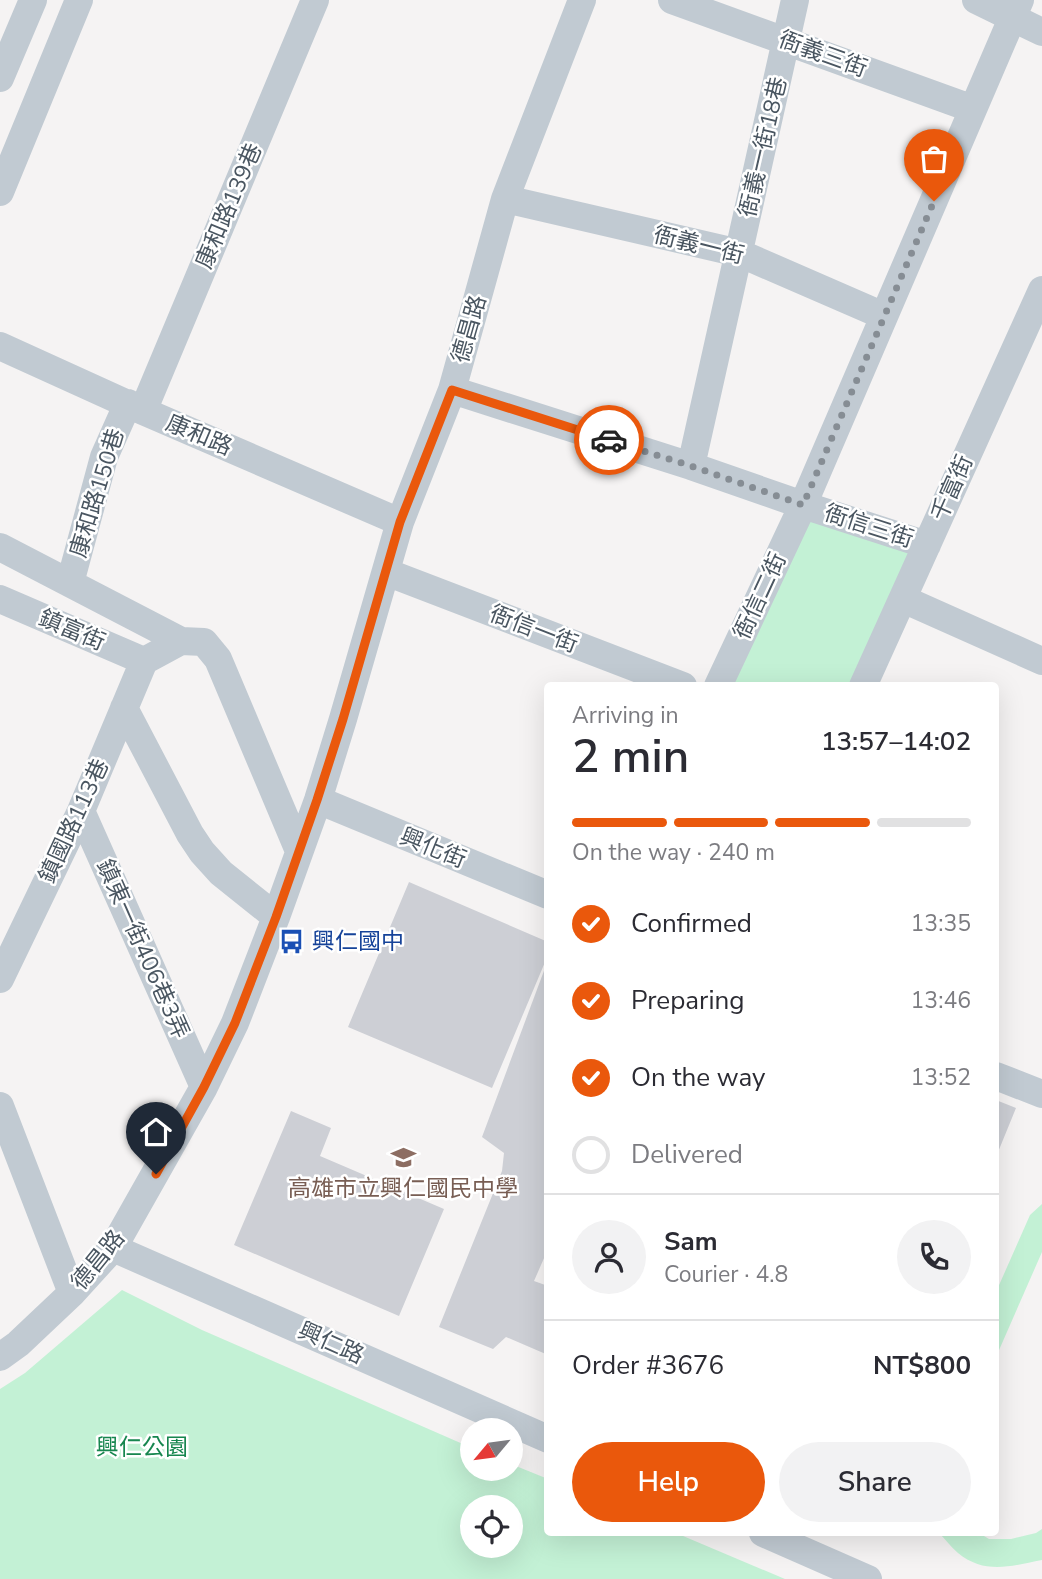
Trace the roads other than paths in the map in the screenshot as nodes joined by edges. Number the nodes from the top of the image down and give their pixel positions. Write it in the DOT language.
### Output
graph roads {
  1 [pos="33,0"];
  2 [pos="79,0"];
  3 [pos="315,0"];
  4 [pos="582,0"];
  5 [pos="672,0"];
  6 [pos="795,0"];
  7 [pos="976,0"];
  8 [pos="1016,9"];
  9 [pos="1042,32"];
  10 [pos="787,41"];
  11 [pos="2,73"];
  12 [pos="43,87"];
  13 [pos="974,109"];
  14 [pos="0,192"];
  15 [pos="505,200"];
  16 [pos="739,253"];
  17 [pos="1042,290"];
  18 [pos="884,316"];
  19 [pos="0,346"];
  20 [pos="452,390"];
  21 [pos="135,407"];
  22 [pos="691,466"];
  23 [pos="803,505"];
  24 [pos="400,522"];
  25 [pos="927,545"];
  26 [pos="0,547"];
  27 [pos="386,572"];
  28 [pos="70,583"];
  29 [pos="0,599"];
  30 [pos="902,599"];
  31 [pos="181,641"];
  32 [pos="144,661"];
  33 [pos="1042,661"];
  34 [pos="673,682"];
  35 [pos="720,682"];
  36 [pos="865,682"];
  37 [pos="124,708"];
  38 [pos="317,800"];
  39 [pos="81,811"];
  40 [pos="299,851"];
  41 [pos="544,893"];
  42 [pos="276,917"];
  43 [pos="4,962"];
  44 [pos="999,1077"];
  45 [pos="204,1087"];
  46 [pos="1042,1094"];
  47 [pos="0,1106"];
  48 [pos="113,1248"];
  49 [pos="72,1293"];
  50 [pos="0,1357"];
  51 [pos="544,1436"];
  52 [pos="770,1536"];
  53 [pos="868,1579"];
  1 -- 11 [label="street"];
  2 -- 12 [label="street"];
  3 -- 21 [label="street, 康和路139巷"];
  4 -- 15 [label="street, 德昌路"];
  5 -- 10 [label="street, 衙義三街"];
  6 -- 10 [label="street, 衙義一街18巷"];
  7 -- 8 [label="street"];
  8 -- 9 [label="street"];
  8 -- 13 [label="street, 衙信二街"];
  10 -- 13 [label="street, 衙義三街"];
  10 -- 16 [label="street, 衙義一街18巷"];
  11 -- 12 [label="street"];
  12 -- 14 [label="street"];
  13 -- 18 [label="street, 衙信二街"];
  15 -- 16 [label="street, 衙義一街"];
  15 -- 20 [label="street, 德昌路"];
  16 -- 18 [label="street, 衙義一街"];
  16 -- 22 [label="street, 衙義一街18巷"];
  17 -- 25 [label="street, 千富街"];
  18 -- 23 [label="street, 衙信二街"];
  19 -- 21 [label="street, 康和路"];
  20 -- 22 [label="street, 衙信三街"];
  20 -- 24 [label="street, 德昌路"];
  21 -- 24 [label="street, 康和路"];
  21 -- 28 [label="street, 康和路150巷"];
  22 -- 23 [label="street, 衙信三街"];
  23 -- 25 [label="street, 衙信三街"];
  23 -- 35 [label="street, 衙信二街"];
  24 -- 27 [label="street, 德昌路"];
  25 -- 30 [label="street, 千富街"];
  26 -- 28 [label="street"];
  27 -- 34 [label="street, 衙信一街"];
  27 -- 38 [label="street, 德昌路"];
  28 -- 31 [label="street"];
  29 -- 32 [label="street, 鎮富街"];
  30 -- 33 [label="street"];
  30 -- 36 [label="street, 千富街"];
  31 -- 32 [label="street"];
  31 -- 40 [label="street"];
  32 -- 37 [label="street, 鎮國路113巷"];
  37 -- 39 [label="street, 鎮國路113巷"];
  37 -- 42 [label="street"];
  38 -- 40 [label="street, 德昌路"];
  38 -- 41 [label="street, 興化街"];
  39 -- 43 [label="street, 鎮國路113巷"];
  39 -- 45 [label="street, 鎮東一街406巷3弄"];
  40 -- 42 [label="street, 德昌路"];
  42 -- 45 [label="street, 德昌路"];
  44 -- 46 [label="street"];
  45 -- 48 [label="street, 德昌路"];
  47 -- 49 [label="street"];
  48 -- 49 [label="street, 德昌路"];
  48 -- 51 [label="street, 興仁路"];
  49 -- 50 [label="street, 德昌路"];
  52 -- 53 [label="street"];
}
